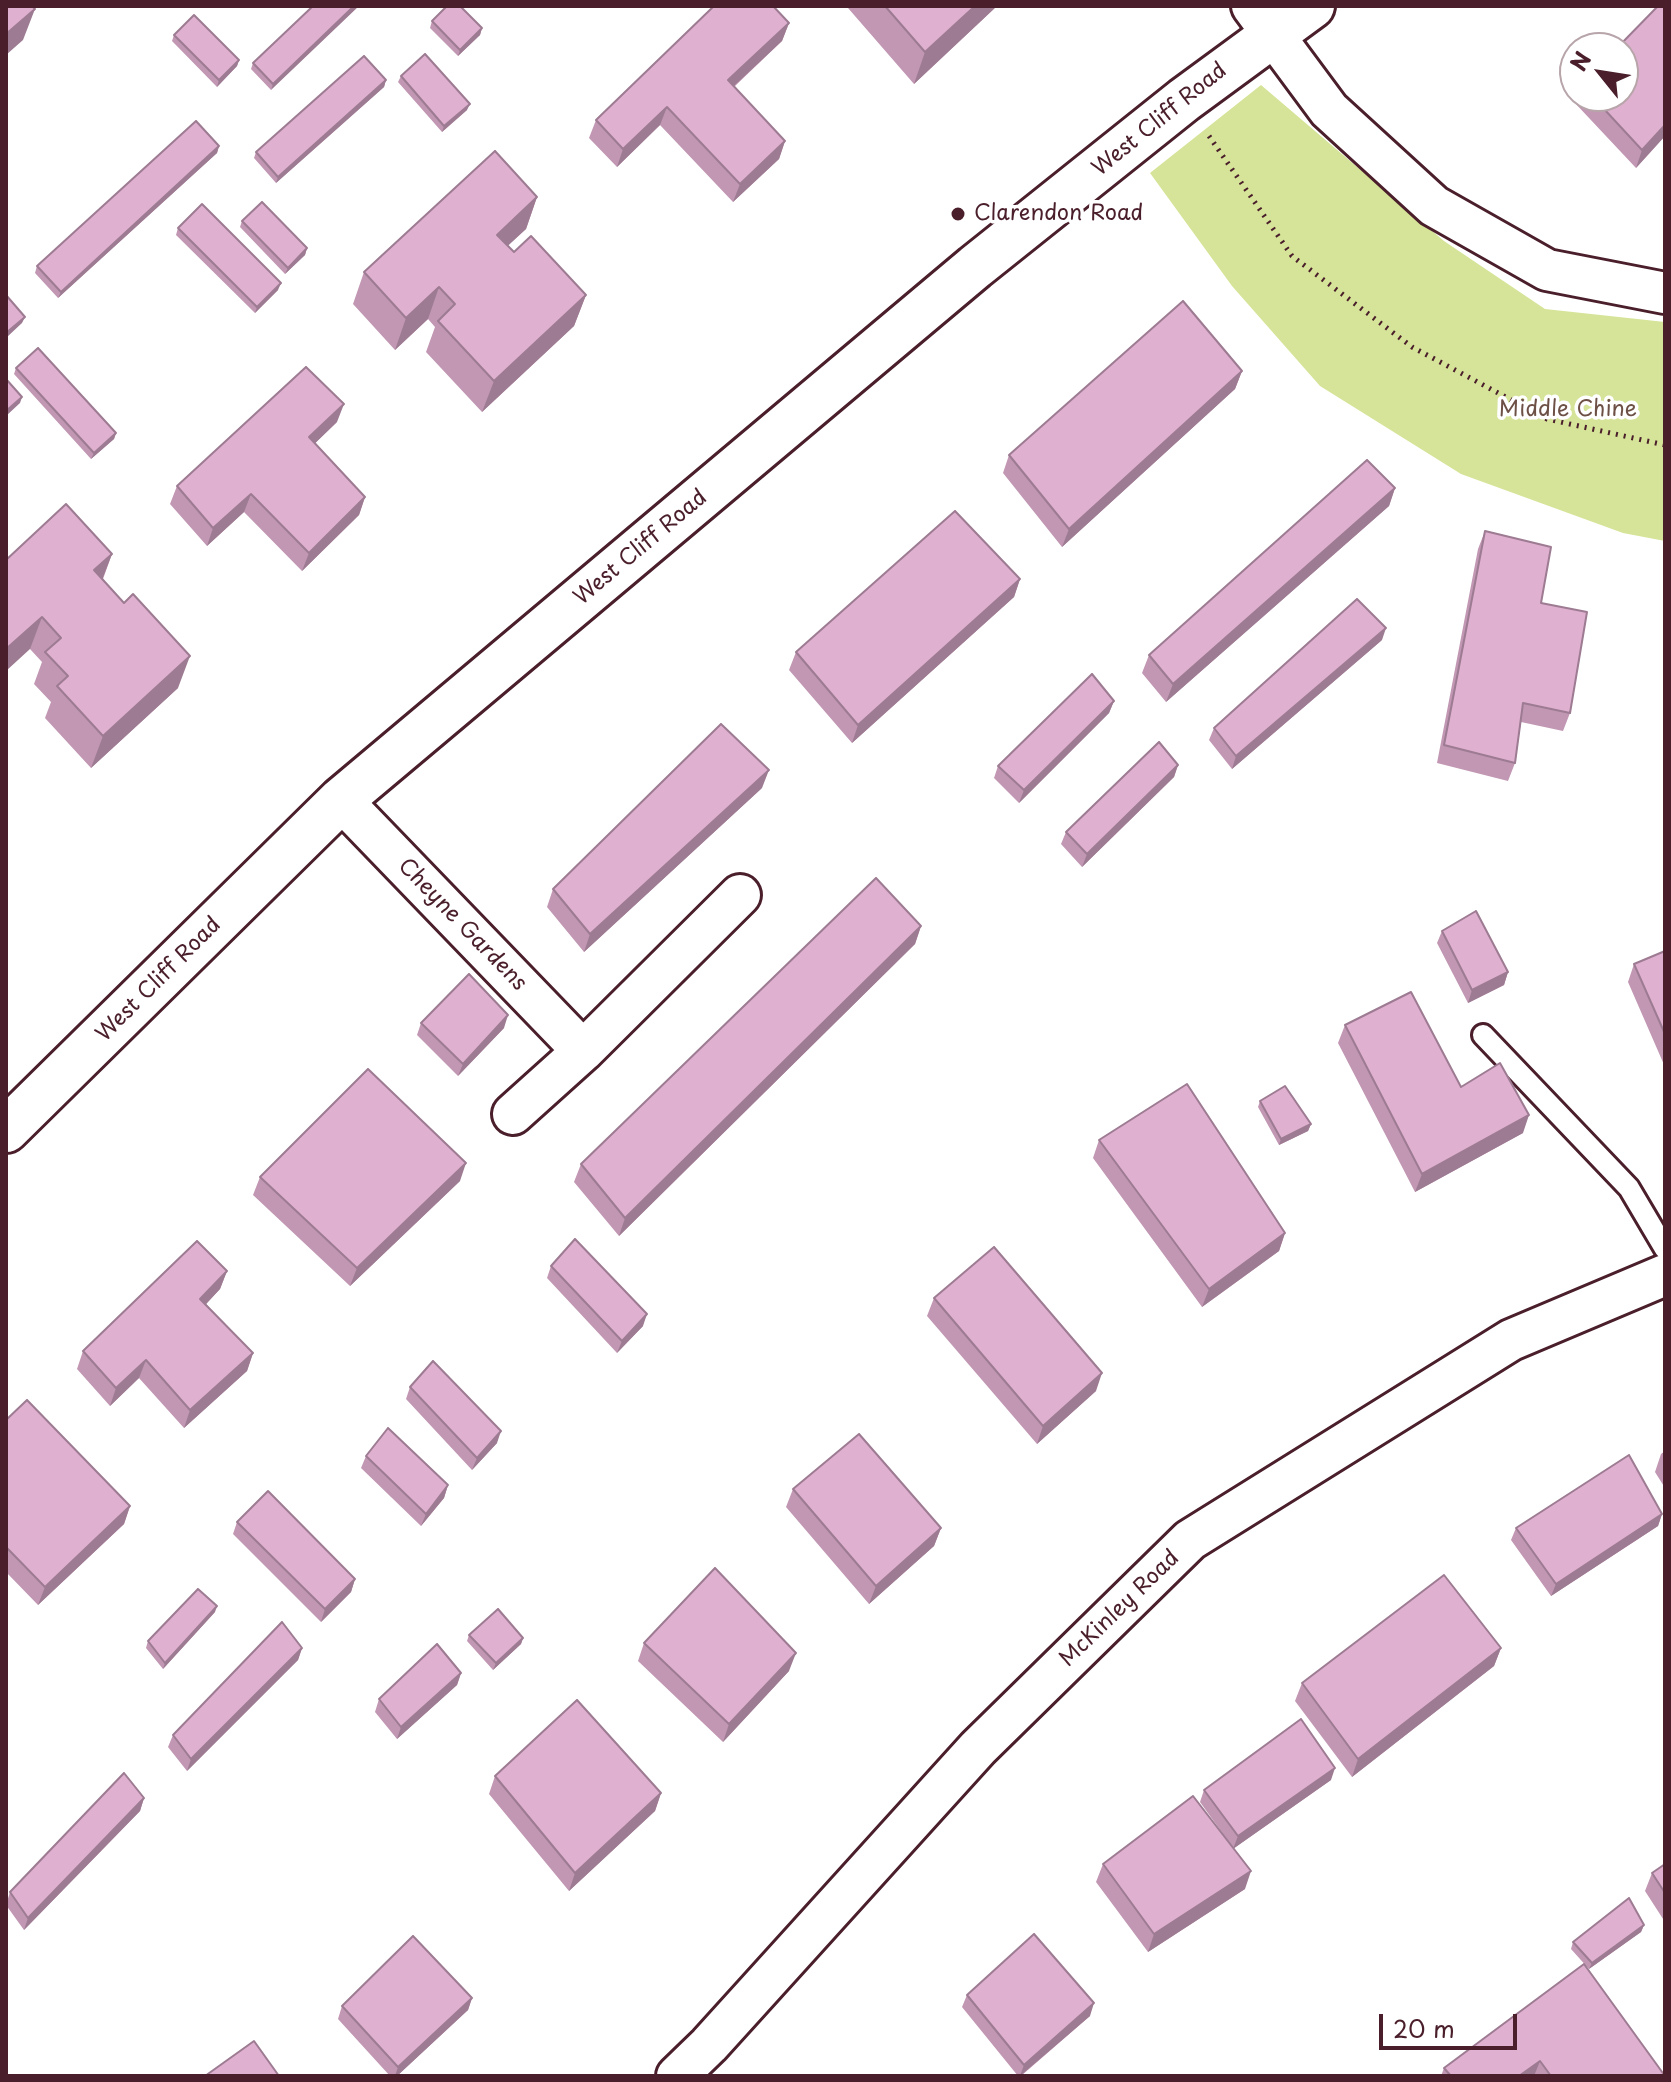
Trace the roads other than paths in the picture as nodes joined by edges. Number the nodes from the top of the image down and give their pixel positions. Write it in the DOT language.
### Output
graph roads {
  1 [pos="1312,6"];
  2 [pos="1261,20"];
  3 [pos="1665,293"];
  4 [pos="341,800"];
  5 [pos="740,895"];
  6 [pos="1483,1035"];
  7 [pos="583,1051"];
  8 [pos="513,1114"];
  9 [pos="6,1130"];
  10 [pos="1665,1249"];
  11 [pos="1665,1275"];
  12 [pos="677,2076"];
  1 -- 2 [label="street, West Cliff Road"];
  2 -- 3 [label="street"];
  2 -- 4 [label="street, West Cliff Road"];
  4 -- 7 [label="street, Cheyne Gardens"];
  4 -- 9 [label="street, West Cliff Road"];
  5 -- 7 [label="street"];
  6 -- 10 [label="lane"];
  7 -- 8 [label="street"];
  11 -- 12 [label="street, McKinley Road"];
}
